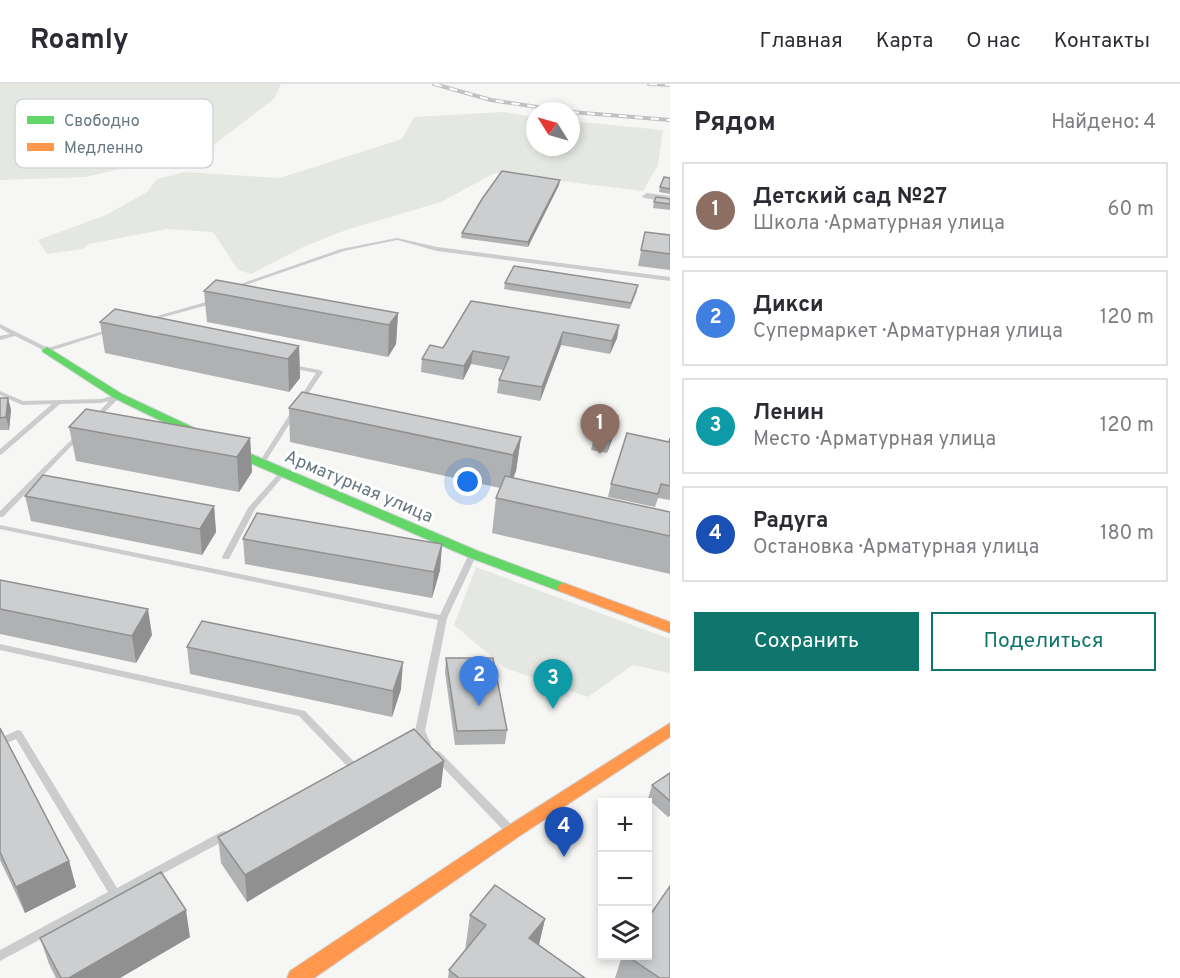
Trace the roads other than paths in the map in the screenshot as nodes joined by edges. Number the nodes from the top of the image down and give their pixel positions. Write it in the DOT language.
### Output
graph roads {
  1 [pos="647,196"];
  2 [pos="670,199"];
  3 [pos="670,279"];
  4 [pos="227,290"];
  5 [pos="220,296"];
  6 [pos="142,321"];
  7 [pos="0,326"];
  8 [pos="121,328"];
  9 [pos="16,334"];
  10 [pos="0,338"];
  11 [pos="47,350"];
  12 [pos="286,366"];
  13 [pos="0,393"];
  14 [pos="118,396"];
  15 [pos="57,402"];
  16 [pos="22,403"];
  17 [pos="11,405"];
  18 [pos="93,422"];
  19 [pos="84,430"];
  20 [pos="0,453"];
  21 [pos="261,464"];
  22 [pos="282,473"];
  23 [pos="0,515"];
  24 [pos="0,527"];
  25 [pos="473,554"];
  26 [pos="226,557"];
  27 [pos="443,618"];
  28 [pos="670,628"];
  29 [pos="0,647"];
  30 [pos="670,729"];
  31 [pos="0,742"];
  32 [pos="342,772"];
  33 [pos="239,827"];
  34 [pos="512,832"];
  35 [pos="115,894"];
  36 [pos="0,956"];
  37 [pos="300,977"];
  1 -- 2 [label="street"];
  3 -- 4 [label="lane"];
  5 -- 6 [label="lane"];
  7 -- 9 [label="lane"];
  8 -- 11 [label="lane"];
  9 -- 10 [label="lane"];
  9 -- 11 [label="lane"];
  11 -- 14 [label="street, Арматурная улица"];
  12 -- 21 [label="lane"];
  13 -- 16 [label="lane"];
  14 -- 15 [label="lane"];
  14 -- 18 [label="lane"];
  14 -- 21 [label="street, Арматурная улица"];
  15 -- 16 [label="lane"];
  15 -- 20 [label="lane"];
  16 -- 17 [label="lane"];
  19 -- 23 [label="lane"];
  21 -- 22 [label="street, Арматурная улица"];
  22 -- 25 [label="street, Арматурная улица"];
  22 -- 26 [label="lane"];
  24 -- 27 [label="lane"];
  25 -- 27 [label="lane"];
  25 -- 28 [label="street, Арматурная улица"];
  27 -- 34 [label="lane"];
  29 -- 32 [label="lane"];
  30 -- 34 [label="street"];
  31 -- 35 [label="lane"];
  33 -- 35 [label="lane"];
  34 -- 37 [label="street"];
  35 -- 36 [label="lane"];
}
